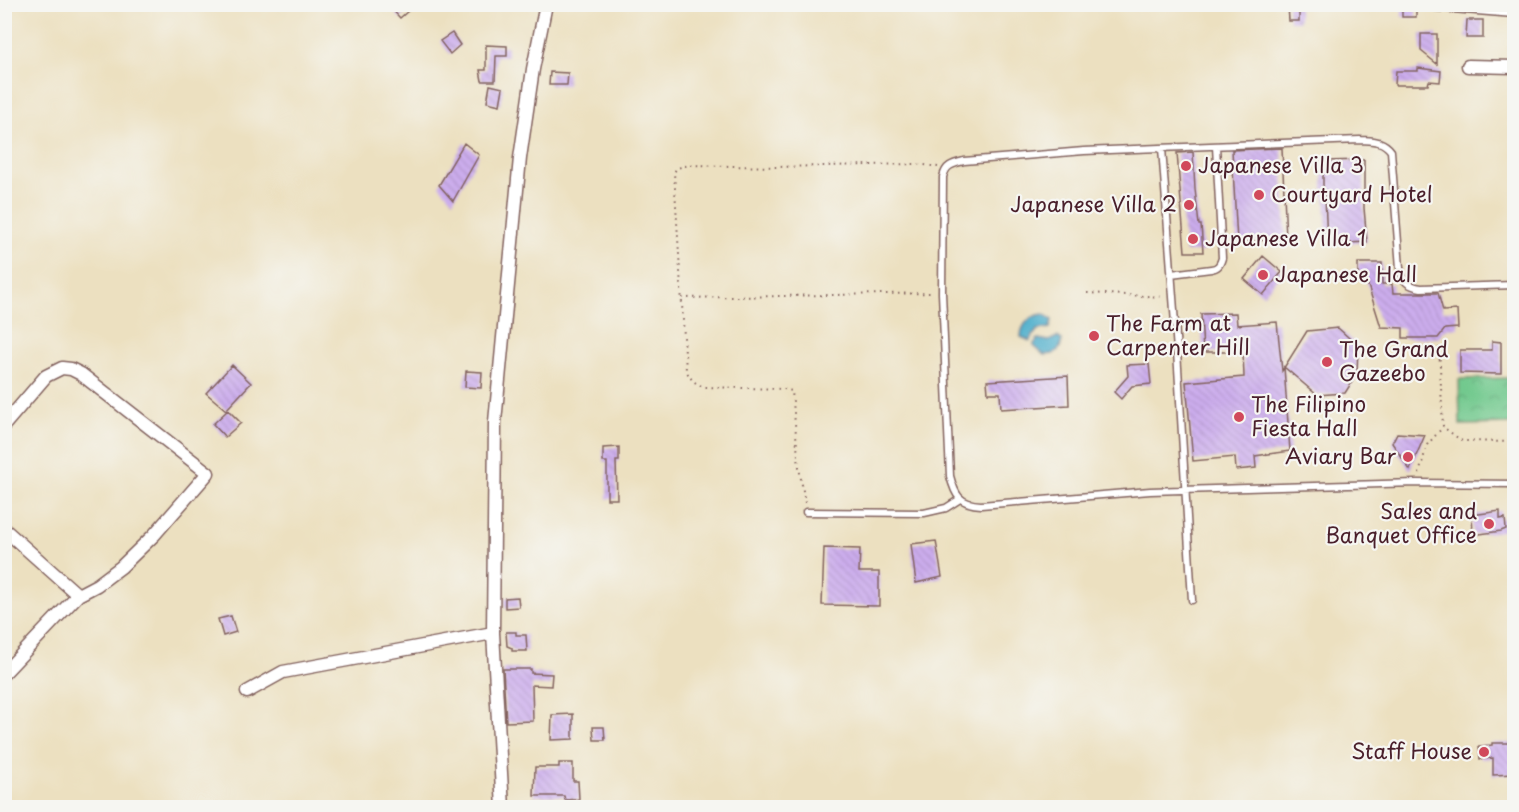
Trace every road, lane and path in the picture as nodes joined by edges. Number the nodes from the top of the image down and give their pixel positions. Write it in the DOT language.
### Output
graph roads {
  1 [pos="546,4"];
  2 [pos="1428,4"];
  3 [pos="1515,11"];
  4 [pos="1468,66"];
  5 [pos="1515,67"];
  6 [pos="1216,146"];
  7 [pos="1162,148"];
  8 [pos="945,168"];
  9 [pos="1171,274"];
  10 [pos="1515,285"];
  11 [pos="942,293"];
  12 [pos="1087,293"];
  13 [pos="682,298"];
  14 [pos="1173,298"];
  15 [pos="1439,347"];
  16 [pos="4,425"];
  17 [pos="1443,427"];
  18 [pos="1515,442"];
  19 [pos="1416,483"];
  20 [pos="1515,484"];
  21 [pos="1186,490"];
  22 [pos="960,499"];
  23 [pos="806,512"];
  24 [pos="4,529"];
  25 [pos="78,595"];
  26 [pos="1192,600"];
  27 [pos="493,633"];
  28 [pos="4,673"];
  29 [pos="247,692"];
  30 [pos="503,807"];
  1 -- 27 [label="street"];
  2 -- 3 [label="street"];
  4 -- 5 [label="street"];
  6 -- 7 [label="lane"];
  6 -- 9 [label="lane"];
  6 -- 10 [label="lane"];
  7 -- 8 [label="lane"];
  7 -- 9 [label="lane"];
  8 -- 11 [label="lane"];
  8 -- 13 [label="path"];
  9 -- 14 [label="lane"];
  11 -- 13 [label="path"];
  11 -- 22 [label="lane"];
  12 -- 14 [label="path"];
  13 -- 23 [label="path"];
  14 -- 21 [label="lane"];
  15 -- 17 [label="path"];
  16 -- 25 [label="street"];
  17 -- 18 [label="path"];
  17 -- 19 [label="path"];
  19 -- 20 [label="lane"];
  19 -- 21 [label="lane"];
  21 -- 22 [label="lane"];
  21 -- 26 [label="lane"];
  22 -- 23 [label="lane"];
  24 -- 25 [label="street"];
  25 -- 28 [label="street"];
  27 -- 29 [label="street"];
  27 -- 30 [label="street"];
}
